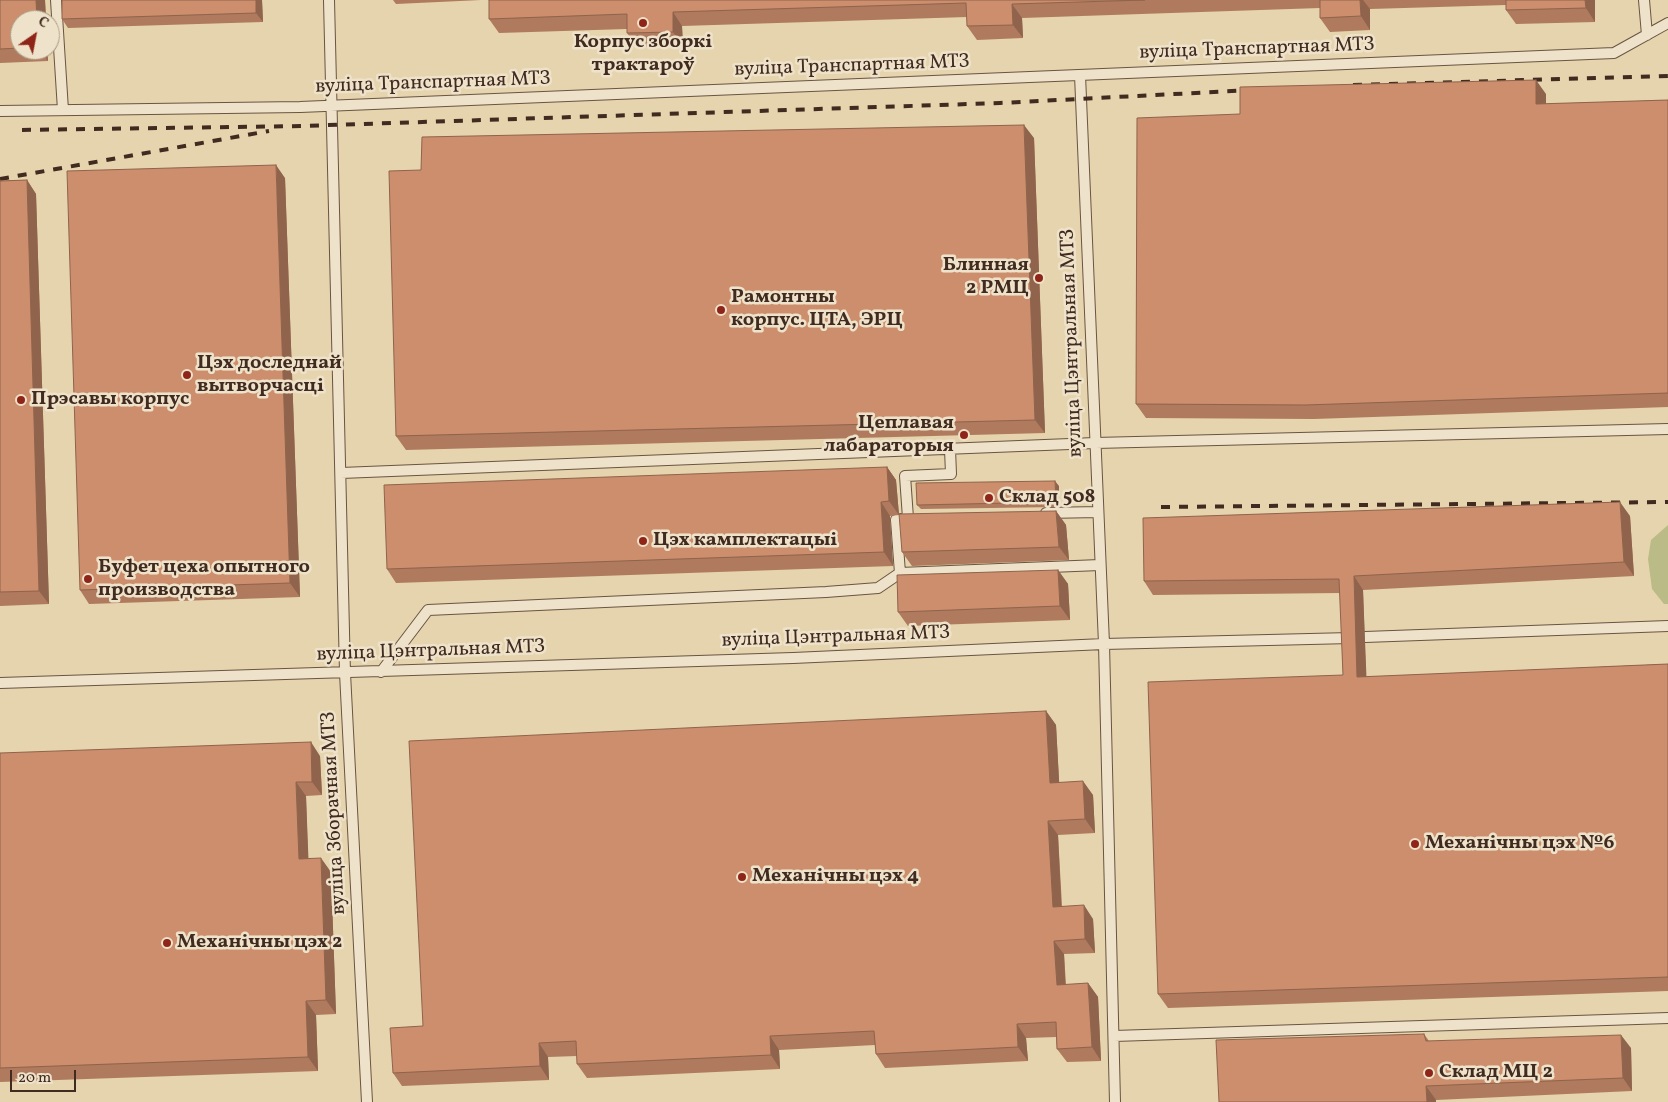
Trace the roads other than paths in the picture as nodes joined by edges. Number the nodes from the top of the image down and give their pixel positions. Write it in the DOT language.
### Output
graph roads {
  1 [pos="56,0"];
  2 [pos="329,0"];
  3 [pos="1644,0"];
  4 [pos="1668,23"];
  5 [pos="1647,35"];
  6 [pos="1080,75"];
  7 [pos="332,106"];
  8 [pos="63,110"];
  9 [pos="0,111"];
  10 [pos="1668,429"];
  11 [pos="1095,443"];
  12 [pos="950,449"];
  13 [pos="341,473"];
  14 [pos="1098,512"];
  15 [pos="1031,514"];
  16 [pos="1100,565"];
  17 [pos="900,573"];
  18 [pos="1668,626"];
  19 [pos="1365,637"];
  20 [pos="1351,638"];
  21 [pos="1104,644"];
  22 [pos="381,672"];
  23 [pos="345,673"];
  24 [pos="0,684"];
  25 [pos="1668,1018"];
  26 [pos="1114,1036"];
  27 [pos="367,1102"];
  28 [pos="1115,1102"];
  1 -- 8 [label="lane"];
  2 -- 7 [label="lane, вуліца Зборачная МТЗ"];
  3 -- 5 [label="lane"];
  4 -- 5 [label="lane, вуліца Транспартная МТЗ"];
  5 -- 6 [label="lane, вуліца Транспартная МТЗ"];
  6 -- 7 [label="lane, вуліца Транспартная МТЗ"];
  6 -- 11 [label="lane, вуліца Цэнтральная МТЗ"];
  7 -- 8 [label="lane, вуліца Транспартная МТЗ"];
  7 -- 13 [label="lane, вуліца Зборачная МТЗ"];
  8 -- 9 [label="lane, вуліца Транспартная МТЗ"];
  10 -- 11 [label="lane"];
  11 -- 12 [label="lane"];
  11 -- 14 [label="lane, вуліца Цэнтральная МТЗ"];
  12 -- 13 [label="lane"];
  12 -- 17 [label="lane"];
  13 -- 23 [label="lane, вуліца Зборачная МТЗ"];
  14 -- 15 [label="lane"];
  14 -- 16 [label="lane, вуліца Цэнтральная МТЗ"];
  16 -- 17 [label="lane"];
  16 -- 21 [label="lane, вуліца Цэнтральная МТЗ"];
  17 -- 22 [label="lane"];
  18 -- 19 [label="lane"];
  20 -- 21 [label="lane"];
  21 -- 22 [label="lane, вуліца Цэнтральная МТЗ"];
  21 -- 26 [label="lane"];
  22 -- 23 [label="lane, вуліца Цэнтральная МТЗ"];
  23 -- 24 [label="lane, вуліца Цэнтральная МТЗ"];
  23 -- 27 [label="lane, вуліца Зборачная МТЗ"];
  25 -- 26 [label="lane"];
  26 -- 28 [label="lane"];
}
